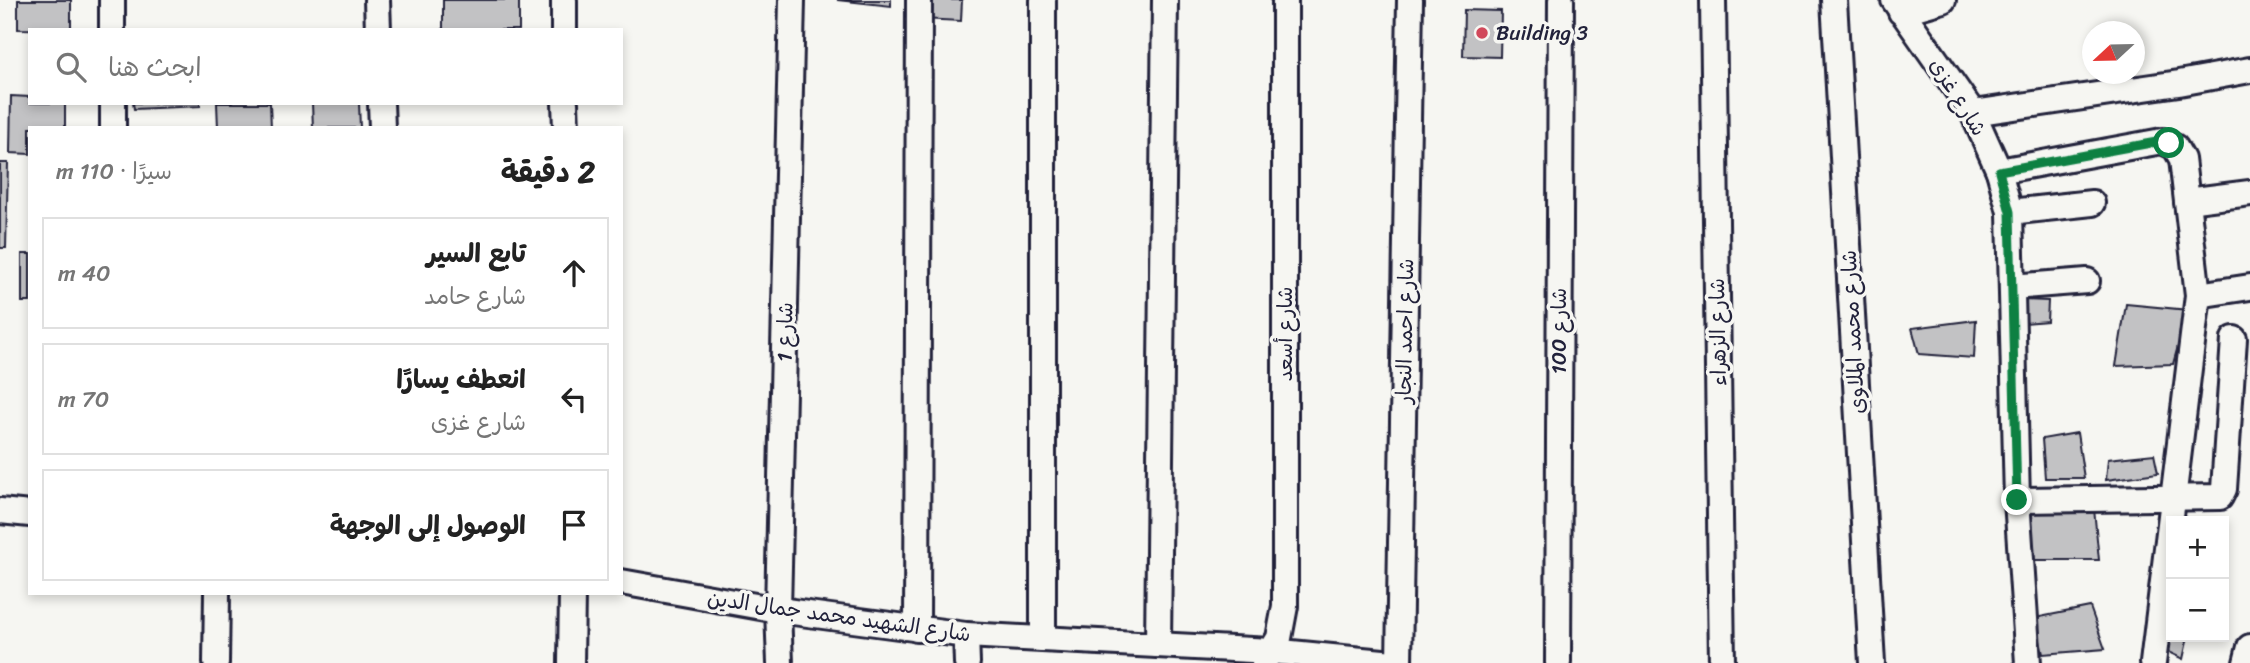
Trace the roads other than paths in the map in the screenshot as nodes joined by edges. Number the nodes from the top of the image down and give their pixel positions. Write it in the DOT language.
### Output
graph roads {
  1 [pos="112,0"];
  2 [pos="377,0"];
  3 [pos="564,0"];
  4 [pos="792,0"];
  5 [pos="919,0"];
  6 [pos="1043,0"];
  7 [pos="1165,0"];
  8 [pos="1285,0"];
  9 [pos="1410,0"];
  10 [pos="1561,0"];
  11 [pos="1713,0"];
  12 [pos="1834,0"];
  13 [pos="1943,0"];
  14 [pos="1897,6"];
  15 [pos="112,28"];
  16 [pos="378,28"];
  17 [pos="564,28"];
  18 [pos="2250,70"];
  19 [pos="113,105"];
  20 [pos="381,105"];
  21 [pos="565,105"];
  22 [pos="1973,113"];
  23 [pos="113,126"];
  24 [pos="382,126"];
  25 [pos="566,126"];
  26 [pos="1999,171"];
  27 [pos="2250,193"];
  28 [pos="2187,201"];
  29 [pos="2092,203"];
  30 [pos="2010,212"];
  31 [pos="2087,281"];
  32 [pos="2012,287"];
  33 [pos="2250,287"];
  34 [pos="2198,295"];
  35 [pos="2234,339"];
  36 [pos="2172,499"];
  37 [pos="2017,500"];
  38 [pos="0,511"];
  39 [pos="28,514"];
  40 [pos="623,583"];
  41 [pos="217,595"];
  42 [pos="572,595"];
  43 [pos="778,610"];
  44 [pos="917,629"];
  45 [pos="966,635"];
  46 [pos="1044,639"];
  47 [pos="1158,645"];
  48 [pos="2250,647"];
  49 [pos="1120,653"];
  50 [pos="1267,657"];
  51 [pos="216,663"];
  52 [pos="572,663"];
  53 [pos="780,663"];
  54 [pos="967,663"];
  55 [pos="1394,663"];
  56 [pos="1399,663"];
  57 [pos="1558,663"];
  58 [pos="1722,663"];
  59 [pos="1872,663"];
  60 [pos="2028,663"];
  61 [pos="2152,663"];
  62 [pos="2246,663"];
  1 -- 15 [label="street"];
  2 -- 16 [label="street"];
  3 -- 17 [label="street"];
  4 -- 43 [label="street, شارع 1"];
  5 -- 44 [label="street"];
  6 -- 46 [label="street"];
  7 -- 47 [label="street"];
  8 -- 50 [label="street, شارع أسعد"];
  9 -- 56 [label="street, شارع احمد النجار"];
  10 -- 57 [label="street, شارع 100"];
  11 -- 58 [label="street, شارع الزهراء"];
  12 -- 59 [label="street, شارع محمد الملاوى"];
  13 -- 14 [label="street"];
  14 -- 22 [label="street, شارع غزى"];
  18 -- 22 [label="street"];
  19 -- 23 [label="street"];
  20 -- 24 [label="street"];
  21 -- 25 [label="street"];
  22 -- 26 [label="street, شارع غزى"];
  26 -- 28 [label="street"];
  26 -- 30 [label="street, شارع غزى"];
  27 -- 28 [label="street"];
  28 -- 34 [label="street"];
  29 -- 30 [label="street"];
  30 -- 32 [label="street, شارع غزى"];
  31 -- 32 [label="street"];
  32 -- 37 [label="street, شارع غزى"];
  33 -- 34 [label="street"];
  34 -- 36 [label="street"];
  35 -- 36 [label="street"];
  36 -- 37 [label="street"];
  36 -- 61 [label="street"];
  37 -- 60 [label="street, شارع غزى"];
  38 -- 39 [label="street"];
  40 -- 43 [label="street, شارع الشهيد محمد جمال الدين"];
  41 -- 51 [label="street"];
  42 -- 52 [label="street"];
  43 -- 44 [label="street, شارع الشهيد محمد جمال الدين"];
  43 -- 53 [label="street, شارع 1"];
  44 -- 45 [label="street, شارع الشهيد محمد جمال الدين"];
  45 -- 46 [label="street, شارع الشهيد محمد جمال الدين"];
  45 -- 54 [label="street"];
  46 -- 49 [label="street, شارع الشهيد محمد جمال الدين"];
  47 -- 49 [label="street, شارع الشهيد محمد جمال الدين"];
  47 -- 50 [label="street, شارع الشهيد محمد جمال الدين"];
  48 -- 62 [label="street"];
  50 -- 55 [label="street, شارع الشهيد محمد جمال الدين"];
}
